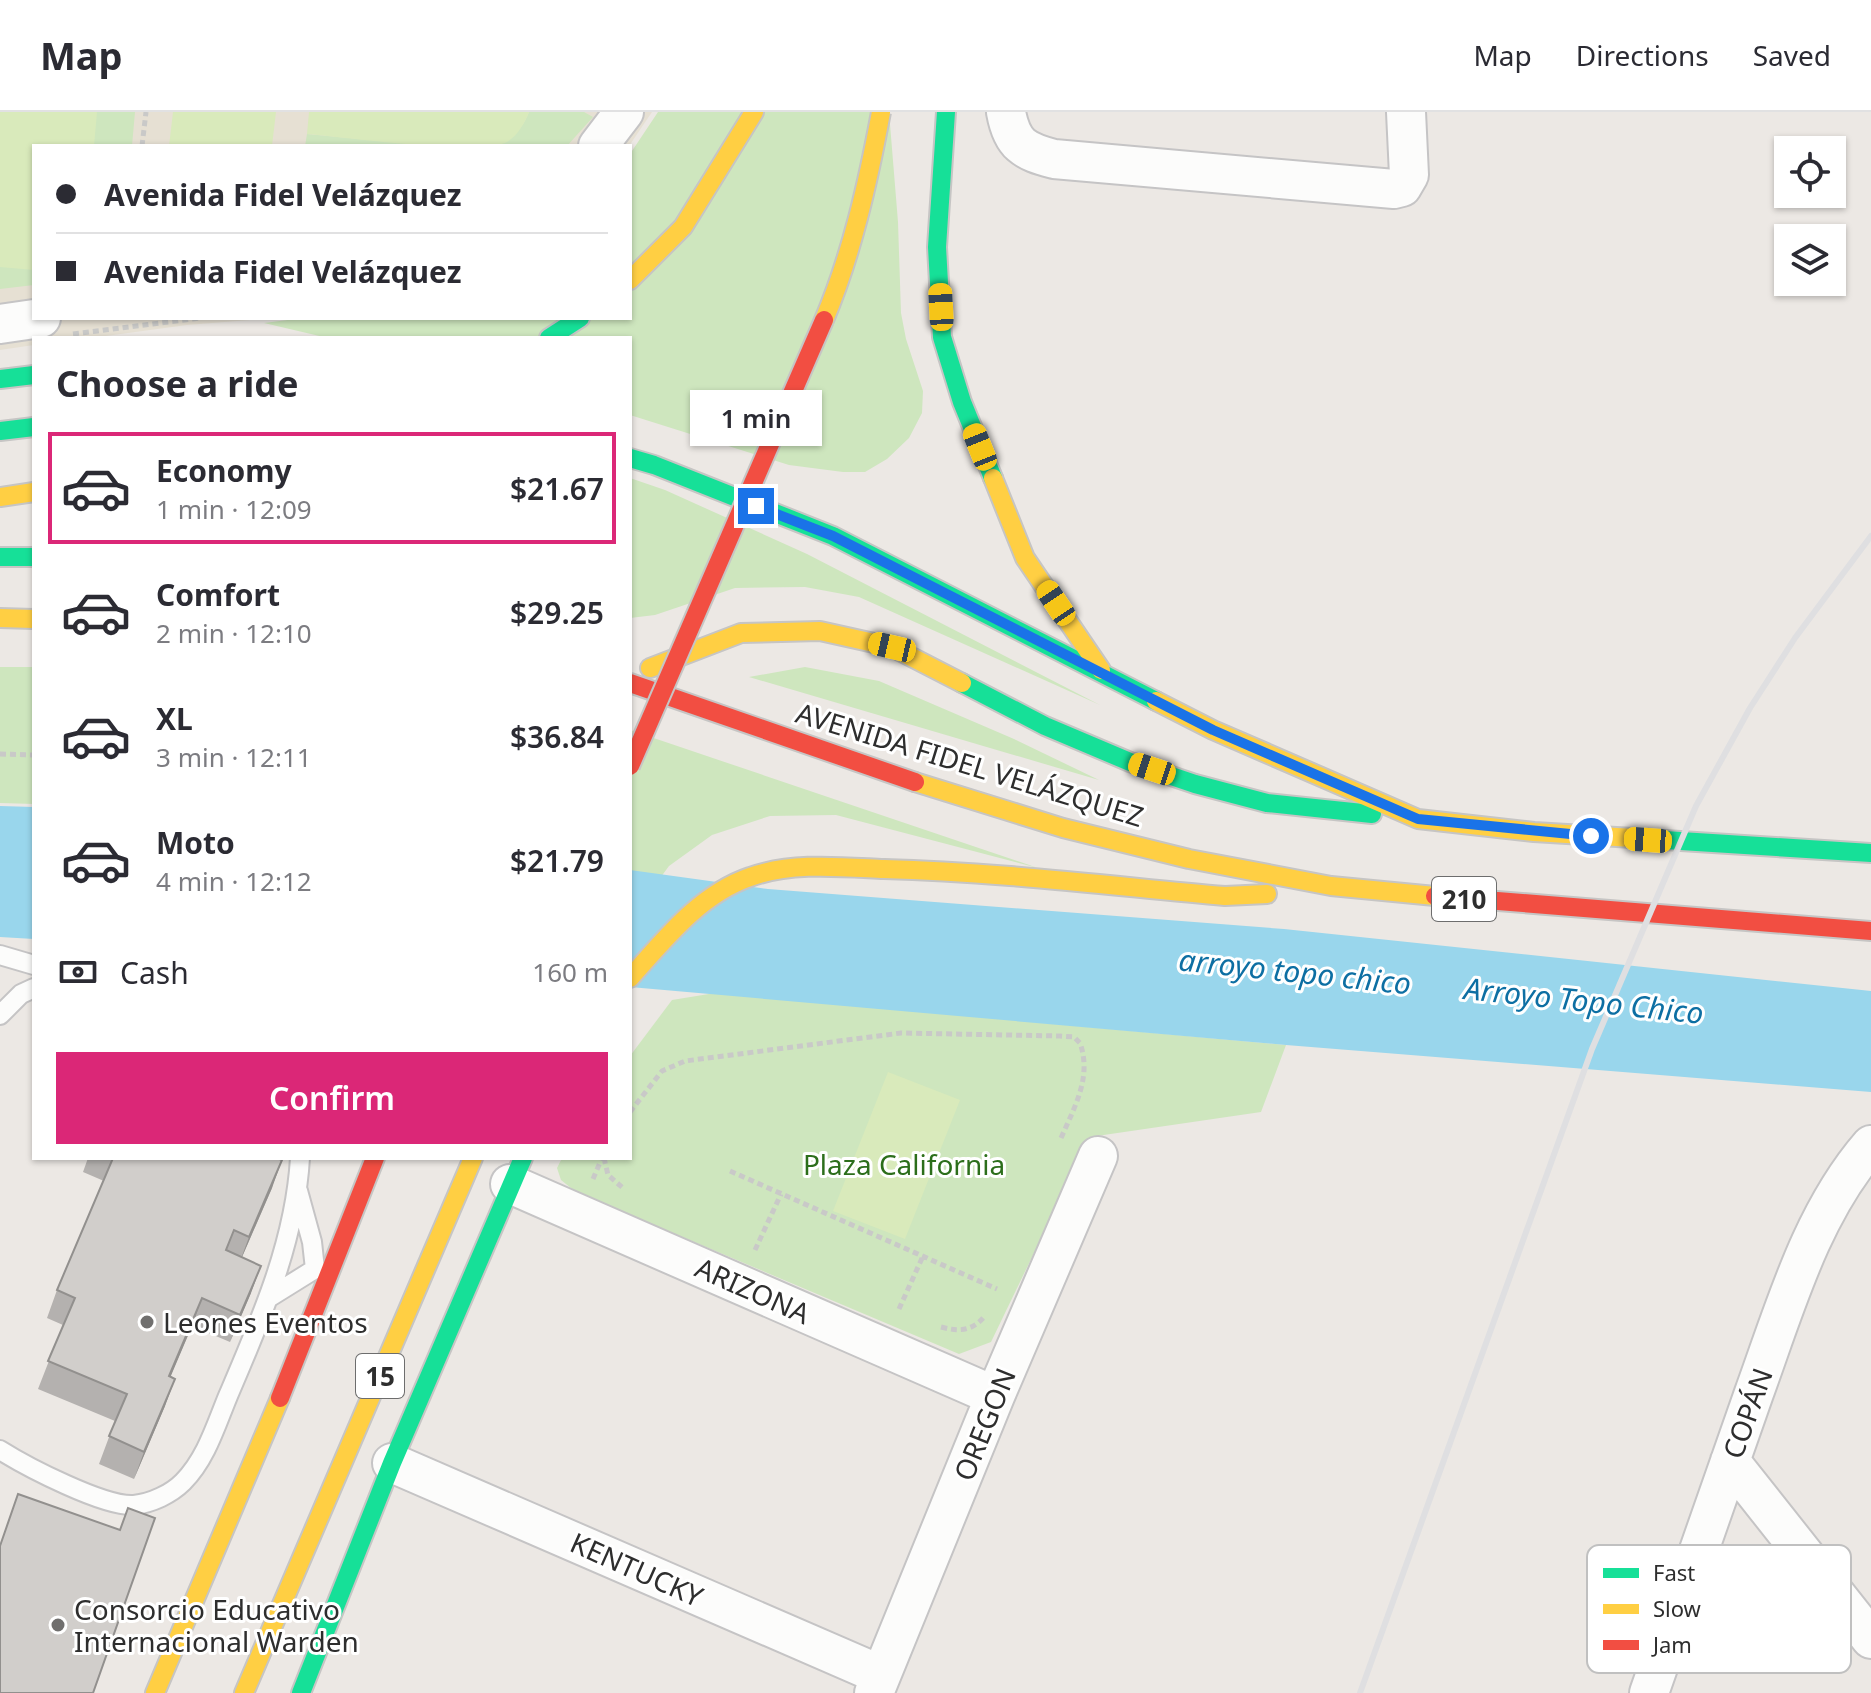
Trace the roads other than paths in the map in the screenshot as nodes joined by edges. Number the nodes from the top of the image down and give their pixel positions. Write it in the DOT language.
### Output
graph roads {
  1 [pos="624,112"];
  2 [pos="754,112"];
  3 [pos="881,112"];
  4 [pos="946,112"];
  5 [pos="1406,112"];
  6 [pos="1012,128"];
  7 [pos="600,144"];
  8 [pos="632,278"];
  9 [pos="577,320"];
  10 [pos="0,324"];
  11 [pos="55,326"];
  12 [pos="552,336"];
  13 [pos="32,375"];
  14 [pos="0,379"];
  15 [pos="32,427"];
  16 [pos="0,431"];
  17 [pos="632,459"];
  18 [pos="32,492"];
  19 [pos="0,497"];
  20 [pos="0,557"];
  21 [pos="32,557"];
  22 [pos="0,618"];
  23 [pos="32,619"];
  24 [pos="1102,672"];
  25 [pos="632,680"];
  26 [pos="632,682"];
  27 [pos="632,761"];
  28 [pos="1418,819"];
  29 [pos="1871,853"];
  30 [pos="1331,886"];
  31 [pos="1742,921"];
  32 [pos="1871,931"];
  33 [pos="1871,949"];
  34 [pos="0,955"];
  35 [pos="32,964"];
  36 [pos="632,976"];
  37 [pos="32,989"];
  38 [pos="0,1015"];
  39 [pos="1871,1145"];
  40 [pos="1098,1156"];
  41 [pos="300,1160"];
  42 [pos="374,1160"];
  43 [pos="472,1160"];
  44 [pos="517,1171"];
  45 [pos="297,1190"];
  46 [pos="339,1199"];
  47 [pos="315,1269"];
  48 [pos="270,1297"];
  49 [pos="995,1396"];
  50 [pos="279,1402"];
  51 [pos="0,1450"];
  52 [pos="1730,1461"];
  53 [pos="392,1463"];
  54 [pos="1701,1545"];
  55 [pos="1797,1545"];
  56 [pos="1851,1614"];
  57 [pos="1871,1639"];
  58 [pos="1656,1673"];
  59 [pos="877,1684"];
  60 [pos="155,1693"];
  61 [pos="244,1693"];
  62 [pos="301,1693"];
  63 [pos="1649,1693"];
  1 -- 7 [label="street"];
  2 -- 8 [label="highway"];
  3 -- 27 [label="highway, bridge"];
  4 -- 24 [label="highway"];
  5 -- 6 [label="street"];
  9 -- 12 [label="highway"];
  10 -- 11 [label="street"];
  13 -- 14 [label="highway"];
  15 -- 16 [label="highway"];
  17 -- 24 [label="highway"];
  18 -- 19 [label="highway"];
  20 -- 21 [label="highway"];
  22 -- 23 [label="highway"];
  24 -- 28 [label="highway"];
  25 -- 28 [label="highway"];
  26 -- 30 [label="highway, AVENIDA FIDEL VELÁZQUEZ / 210"];
  28 -- 29 [label="highway"];
  30 -- 31 [label="highway, AVENIDA FIDEL VELÁZQUEZ / 210"];
  30 -- 36 [label="highway"];
  31 -- 32 [label="highway, AVENIDA FIDEL VELÁZQUEZ / 210"];
  31 -- 33 [label="street"];
  34 -- 35 [label="lane"];
  37 -- 38 [label="lane"];
  39 -- 52 [label="street, COPÁN"];
  40 -- 49 [label="street, OREGON"];
  41 -- 45 [label="lane"];
  42 -- 50 [label="highway"];
  43 -- 61 [label="highway, 15"];
  44 -- 49 [label="street, ARIZONA"];
  44 -- 53 [label="highway"];
  45 -- 47 [label="lane"];
  45 -- 48 [label="lane"];
  46 -- 47 [label="highway"];
  47 -- 48 [label="lane"];
  47 -- 50 [label="highway"];
  48 -- 51 [label="lane"];
  49 -- 59 [label="street, OREGON"];
  50 -- 60 [label="highway"];
  52 -- 54 [label="street, COPÁN"];
  52 -- 55 [label="street"];
  53 -- 59 [label="street, KENTUCKY"];
  53 -- 62 [label="highway"];
  56 -- 57 [label="street"];
  58 -- 63 [label="street, COPÁN"];
}
